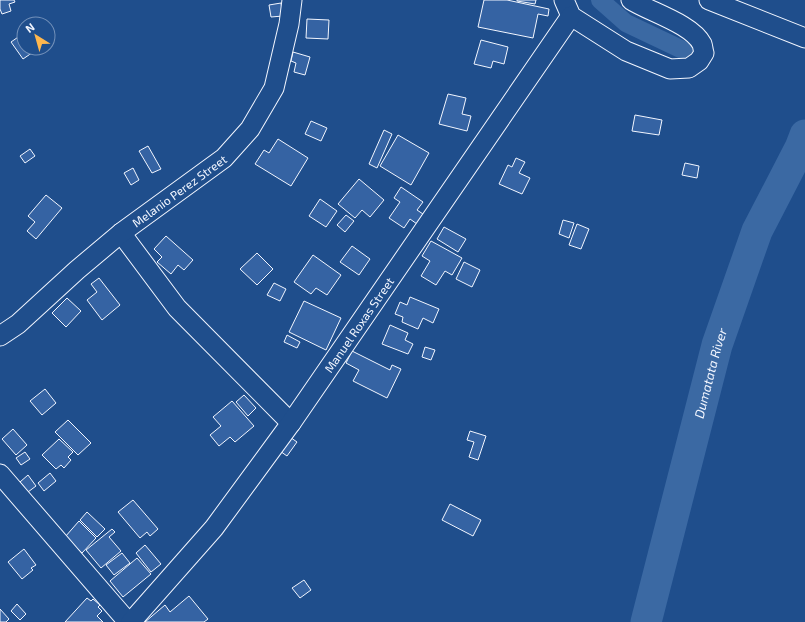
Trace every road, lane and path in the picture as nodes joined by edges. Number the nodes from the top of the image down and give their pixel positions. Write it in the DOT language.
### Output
graph roads {
  1 [pos="292,0"];
  2 [pos="631,0"];
  3 [pos="709,0"];
  4 [pos="567,8"];
  5 [pos="805,38"];
  6 [pos="121,233"];
  7 [pos="0,336"];
  8 [pos="291,423"];
  9 [pos="0,474"];
  10 [pos="129,622"];
  1 -- 6 [label="street, Melanio Perez Street"];
  2 -- 4 [label="street"];
  3 -- 5 [label="street"];
  4 -- 8 [label="street, Manuel Roxas Street"];
  6 -- 7 [label="street, Melanio Perez Street"];
  6 -- 8 [label="street"];
  8 -- 10 [label="street, Manuel Roxas Street"];
  9 -- 10 [label="street"];
}
